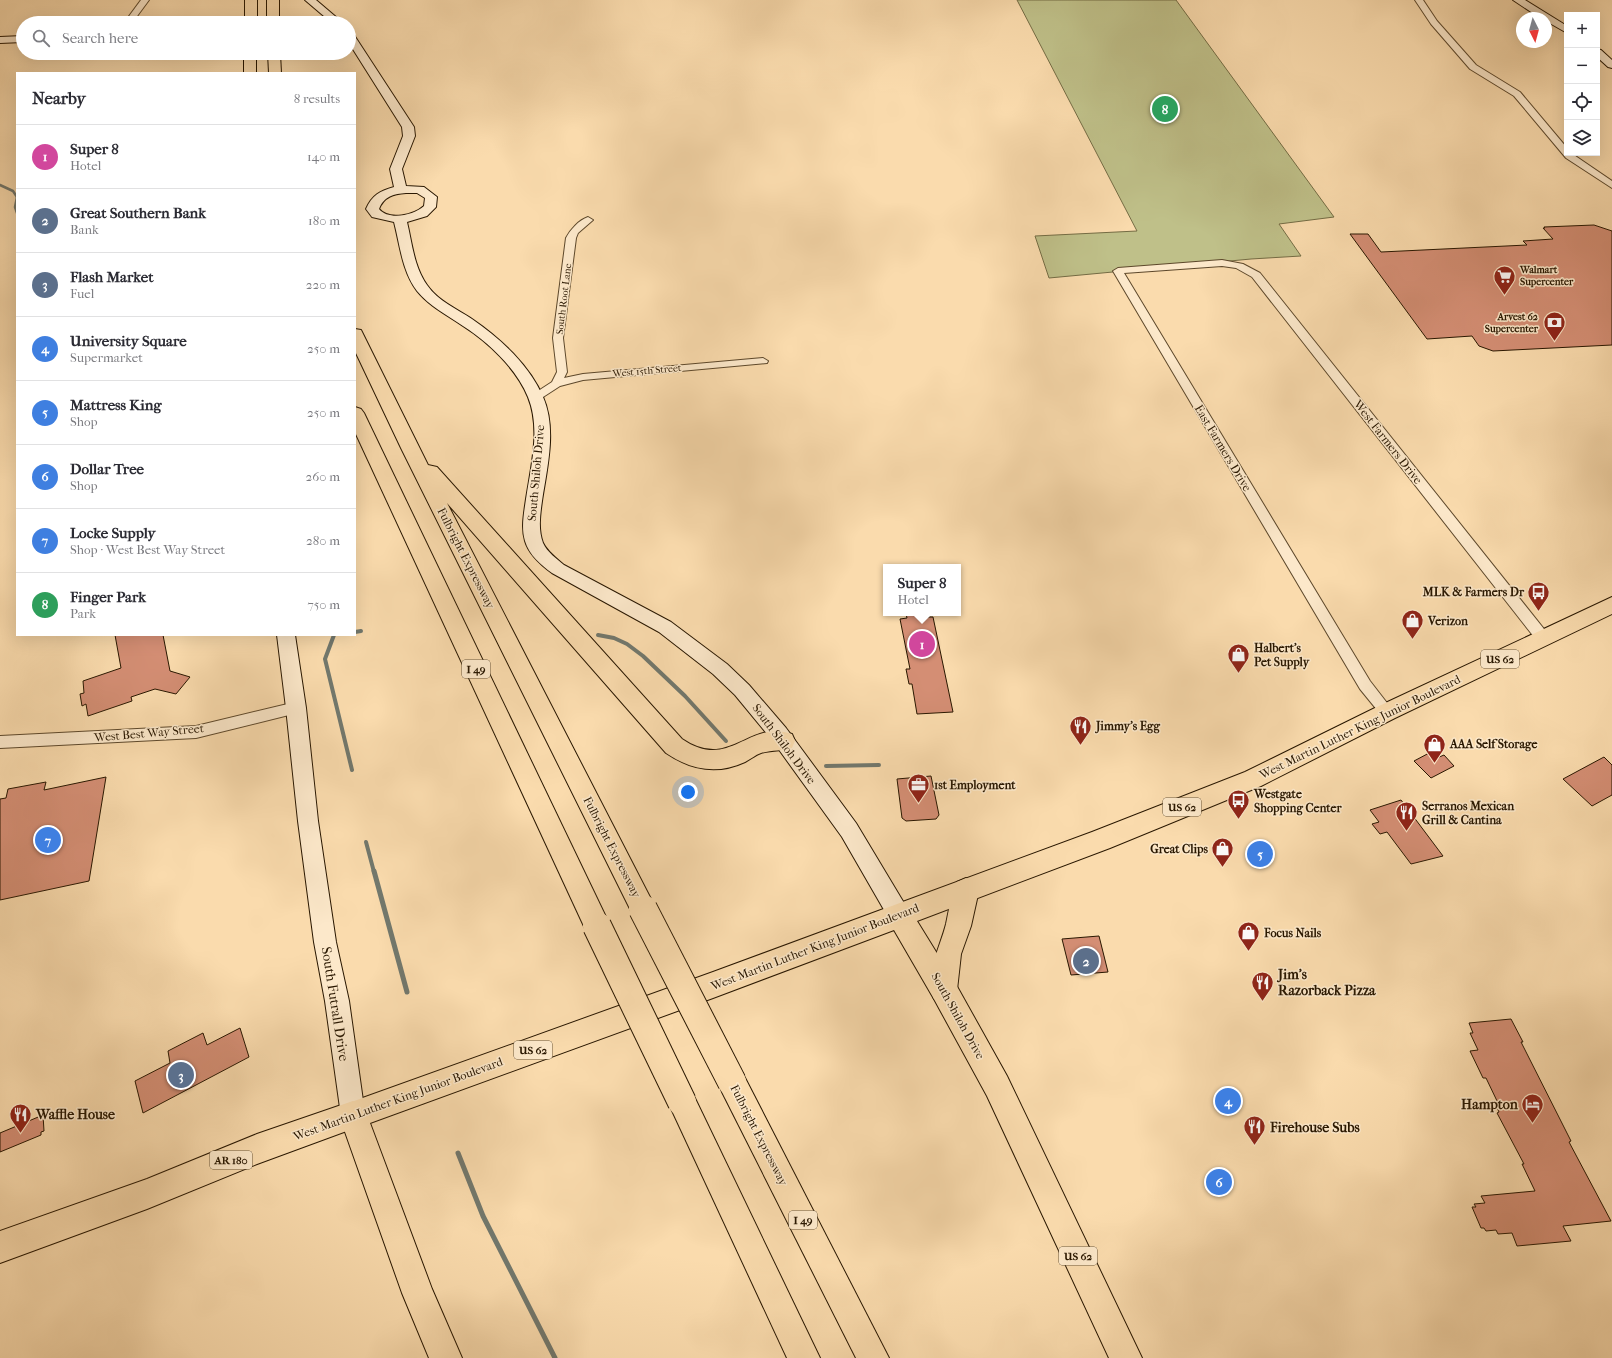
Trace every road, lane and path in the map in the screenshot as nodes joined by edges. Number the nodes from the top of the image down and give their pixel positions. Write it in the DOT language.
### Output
graph roads {
  1 [pos="145,0"];
  2 [pos="251,0"];
  3 [pos="273,0"];
  4 [pos="310,0"];
  5 [pos="1419,0"];
  6 [pos="1518,0"];
  7 [pos="133,16"];
  8 [pos="250,16"];
  9 [pos="273,16"];
  10 [pos="329,16"];
  11 [pos="1564,28"];
  12 [pos="16,39"];
  13 [pos="0,40"];
  14 [pos="356,46"];
  15 [pos="1600,55"];
  16 [pos="250,60"];
  17 [pos="274,60"];
  18 [pos="1612,65"];
  19 [pos="250,72"];
  20 [pos="275,72"];
  21 [pos="1612,185"];
  22 [pos="401,190"];
  23 [pos="400,219"];
  24 [pos="588,220"];
  25 [pos="1222,263"];
  26 [pos="356,336"];
  27 [pos="763,361"];
  28 [pos="556,384"];
  29 [pos="536,397"];
  30 [pos="356,415"];
  31 [pos="410,448"];
  32 [pos="1612,605"];
  33 [pos="286,636"];
  34 [pos="1543,638"];
  35 [pos="296,708"];
  36 [pos="1387,712"];
  37 [pos="784,741"];
  38 [pos="0,742"];
  39 [pos="966,890"];
  40 [pos="899,915"];
  41 [pos="944,990"];
  42 [pos="353,1115"];
  43 [pos="0,1247"];
  44 [pos="446,1358"];
  45 [pos="804,1358"];
  46 [pos="873,1358"];
  47 [pos="1126,1358"];
  1 -- 7 [label="street"];
  2 -- 8 [label="main road"];
  3 -- 9 [label="main road"];
  4 -- 10 [label="street"];
  5 -- 21 [label="street"];
  6 -- 11 [label="street"];
  12 -- 13 [label="street"];
  14 -- 22 [label="street"];
  15 -- 18 [label="street"];
  16 -- 19 [label="main road"];
  17 -- 20 [label="main road"];
  22 -- 23 [label="street"];
  22 -- 23 [label="street"];
  23 -- 29 [label="street, South Shiloh Drive"];
  24 -- 28 [label="street, South Root Lane"];
  25 -- 34 [label="street, West Farmers Drive"];
  25 -- 36 [label="street, East Farmers Drive"];
  26 -- 31 [label="main road, Fulbright Expressway / I 49"];
  27 -- 28 [label="street, West 15th Street"];
  28 -- 29 [label="street, West 15th Street"];
  29 -- 37 [label="street, South Shiloh Drive"];
  30 -- 45 [label="main road, I 49, bridge"];
  31 -- 37 [label="main road"];
  31 -- 46 [label="main road, Fulbright Expressway / I 49, bridge"];
  32 -- 34 [label="main road, West Martin Luther King Junior Boulevard / US 62"];
  33 -- 35 [label="street, South Futrall Drive"];
  34 -- 36 [label="main road, West Martin Luther King Junior Boulevard / US 62"];
  35 -- 38 [label="street, West Best Way Street"];
  35 -- 42 [label="street, South Futrall Drive"];
  36 -- 39 [label="main road, West Martin Luther King Junior Boulevard / US 62"];
  37 -- 40 [label="street, South Shiloh Drive"];
  39 -- 40 [label="main road, West Martin Luther King Junior Boulevard / US 62"];
  39 -- 41 [label="main road"];
  40 -- 41 [label="main road, South Shiloh Drive / US 62"];
  40 -- 42 [label="main road, West Martin Luther King Junior Boulevard / US 62"];
  41 -- 47 [label="main road, South Shiloh Drive / US 62"];
  42 -- 43 [label="main road, West Martin Luther King Junior Boulevard / AR 180"];
  42 -- 44 [label="main road, South Futrall Drive"];
}
